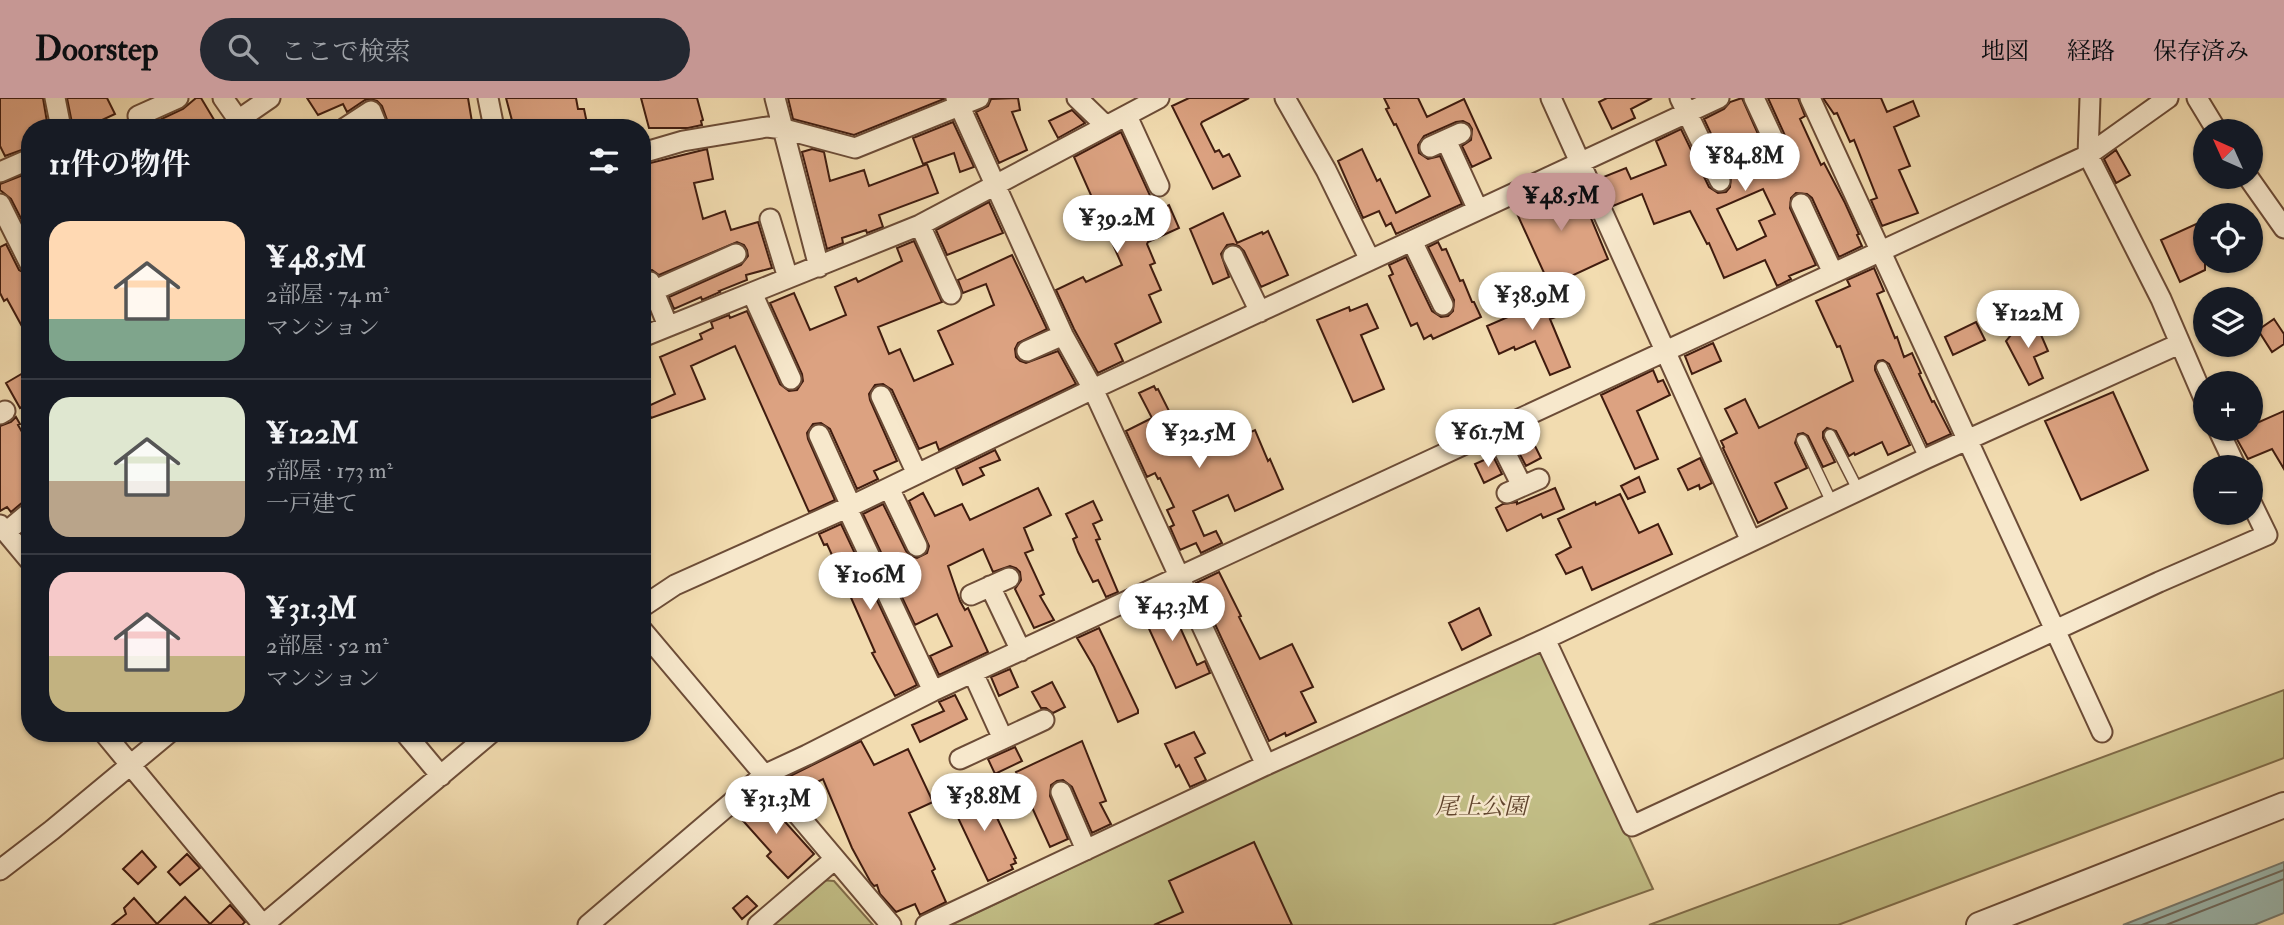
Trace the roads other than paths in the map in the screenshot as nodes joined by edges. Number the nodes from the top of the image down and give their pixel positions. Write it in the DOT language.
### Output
graph roads {
  1 [pos="55,98"];
  2 [pos="178,98"];
  3 [pos="223,98"];
  4 [pos="270,98"];
  5 [pos="488,98"];
  6 [pos="775,98"];
  7 [pos="979,98"];
  8 [pos="1077,98"];
  9 [pos="1159,98"];
  10 [pos="1285,98"];
  11 [pos="1551,98"];
  12 [pos="1719,98"];
  13 [pos="1754,98"];
  14 [pos="1810,98"];
  15 [pos="2090,98"];
  16 [pos="2168,98"];
  17 [pos="2197,98"];
  18 [pos="958,102"];
  19 [pos="1684,106"];
  20 [pos="59,119"];
  21 [pos="140,119"];
  22 [pos="244,119"];
  23 [pos="359,119"];
  24 [pos="374,119"];
  25 [pos="492,119"];
  26 [pos="2210,119"];
  27 [pos="1129,120"];
  28 [pos="1106,126"];
  29 [pos="784,129"];
  30 [pos="1446,140"];
  31 [pos="651,150"];
  32 [pos="2088,155"];
  33 [pos="1781,156"];
  34 [pos="21,163"];
  35 [pos="1580,163"];
  36 [pos="0,172"];
  37 [pos="1720,181"];
  38 [pos="997,186"];
  39 [pos="1159,186"];
  40 [pos="2256,189"];
  41 [pos="0,204"];
  42 [pos="1801,204"];
  43 [pos="1478,210"];
  44 [pos="770,219"];
  45 [pos="920,225"];
  46 [pos="2284,228"];
  47 [pos="1412,240"];
  48 [pos="21,246"];
  49 [pos="1880,250"];
  50 [pos="736,254"];
  51 [pos="1233,256"];
  52 [pos="1370,260"];
  53 [pos="819,267"];
  54 [pos="1833,274"];
  55 [pos="788,278"];
  56 [pos="651,286"];
  57 [pos="651,293"];
  58 [pos="752,293"];
  59 [pos="951,294"];
  60 [pos="1443,305"];
  61 [pos="1260,312"];
  62 [pos="668,326"];
  63 [pos="651,333"];
  64 [pos="1063,335"];
  65 [pos="2179,344"];
  66 [pos="1027,351"];
  67 [pos="1665,352"];
  68 [pos="1882,367"];
  69 [pos="2193,375"];
  70 [pos="791,379"];
  71 [pos="1093,389"];
  72 [pos="881,396"];
  73 [pos="1494,430"];
  74 [pos="819,435"];
  75 [pos="1830,435"];
  76 [pos="1968,439"];
  77 [pos="1802,440"];
  78 [pos="1925,459"];
  79 [pos="917,474"];
  80 [pos="1522,486"];
  81 [pos="889,488"];
  82 [pos="1858,490"];
  83 [pos="1832,503"];
  84 [pos="849,507"];
  85 [pos="21,518"];
  86 [pos="2262,525"];
  87 [pos="3,529"];
  88 [pos="1751,541"];
  89 [pos="917,546"];
  90 [pos="21,550"];
  91 [pos="1180,575"];
  92 [pos="1009,578"];
  93 [pos="990,586"];
  94 [pos="971,595"];
  95 [pos="651,601"];
  96 [pos="2055,632"];
  97 [pos="1545,639"];
  98 [pos="651,641"];
  99 [pos="1021,651"];
  100 [pos="972,673"];
  101 [pos="933,691"];
  102 [pos="1044,720"];
  103 [pos="2102,732"];
  104 [pos="1003,739"];
  105 [pos="111,742"];
  106 [pos="158,742"];
  107 [pos="413,742"];
  108 [pos="481,742"];
  109 [pos="960,759"];
  110 [pos="130,765"];
  111 [pos="1266,765"];
  112 [pos="764,775"];
  113 [pos="441,776"];
  114 [pos="1061,792"];
  115 [pos="2284,805"];
  116 [pos="1086,850"];
  117 [pos="835,859"];
  118 [pos="0,870"];
  119 [pos="263,925"];
  120 [pos="587,925"];
  121 [pos="758,925"];
  122 [pos="891,925"];
  123 [pos="926,925"];
  124 [pos="1979,925"];
  1 -- 20 [label="street"];
  2 -- 21 [label="street"];
  3 -- 22 [label="street"];
  4 -- 22 [label="street"];
  5 -- 25 [label="street"];
  6 -- 29 [label="street"];
  7 -- 18 [label="street"];
  8 -- 28 [label="street"];
  9 -- 27 [label="street"];
  10 -- 52 [label="street"];
  11 -- 35 [label="street"];
  12 -- 19 [label="street"];
  13 -- 33 [label="street"];
  14 -- 49 [label="street"];
  15 -- 32 [label="street"];
  16 -- 32 [label="street"];
  17 -- 26 [label="street"];
  18 -- 29 [label="street"];
  18 -- 38 [label="street"];
  19 -- 35 [label="street"];
  19 -- 37 [label="street"];
  23 -- 24 [label="street"];
  27 -- 28 [label="street"];
  27 -- 39 [label="street"];
  28 -- 38 [label="street"];
  29 -- 31 [label="street"];
  29 -- 53 [label="street"];
  30 -- 43 [label="street"];
  32 -- 49 [label="street"];
  32 -- 65 [label="street"];
  34 -- 36 [label="street"];
  35 -- 43 [label="street"];
  35 -- 67 [label="street"];
  38 -- 45 [label="street"];
  38 -- 64 [label="street"];
  40 -- 46 [label="street"];
  41 -- 48 [label="street"];
  42 -- 54 [label="street"];
  43 -- 47 [label="street"];
  44 -- 55 [label="street"];
  45 -- 53 [label="street"];
  45 -- 59 [label="street"];
  47 -- 52 [label="street"];
  47 -- 60 [label="street"];
  49 -- 54 [label="street"];
  49 -- 76 [label="street"];
  50 -- 56 [label="street"];
  51 -- 61 [label="street"];
  52 -- 61 [label="street"];
  53 -- 55 [label="street"];
  54 -- 67 [label="street"];
  55 -- 58 [label="street"];
  57 -- 62 [label="street"];
  58 -- 62 [label="street"];
  58 -- 70 [label="street"];
  61 -- 71 [label="street"];
  62 -- 63 [label="street"];
  64 -- 66 [label="street"];
  64 -- 71 [label="street"];
  65 -- 69 [label="street"];
  65 -- 76 [label="street"];
  67 -- 73 [label="street"];
  67 -- 88 [label="street"];
  68 -- 78 [label="lane"];
  71 -- 79 [label="street"];
  71 -- 91 [label="street"];
  72 -- 79 [label="street"];
  73 -- 80 [label="street"];
  73 -- 91 [label="street"];
  74 -- 84 [label="street"];
  75 -- 82 [label="lane"];
  76 -- 78 [label="street"];
  76 -- 96 [label="street"];
  77 -- 83 [label="lane"];
  78 -- 82 [label="street"];
  79 -- 81 [label="street"];
  81 -- 84 [label="street"];
  81 -- 89 [label="street"];
  82 -- 83 [label="street"];
  83 -- 88 [label="street"];
  84 -- 95 [label="street"];
  84 -- 101 [label="street"];
  85 -- 87 [label="street"];
  86 -- 96 [label="street"];
  87 -- 90 [label="street"];
  88 -- 97 [label="street"];
  91 -- 99 [label="street"];
  91 -- 111 [label="street"];
  92 -- 93 [label="street"];
  93 -- 94 [label="street"];
  93 -- 99 [label="street"];
  96 -- 97 [label="street"];
  96 -- 103 [label="street"];
  97 -- 111 [label="street"];
  98 -- 112 [label="street"];
  99 -- 100 [label="street"];
  100 -- 101 [label="street"];
  100 -- 104 [label="street"];
  101 -- 112 [label="street"];
  102 -- 104 [label="street"];
  104 -- 109 [label="street"];
  105 -- 110 [label="street"];
  106 -- 110 [label="street"];
  107 -- 113 [label="street"];
  108 -- 113 [label="street"];
  110 -- 118 [label="street"];
  110 -- 119 [label="street"];
  111 -- 116 [label="street"];
  112 -- 117 [label="street"];
  112 -- 120 [label="street"];
  113 -- 119 [label="street"];
  114 -- 116 [label="street"];
  115 -- 124 [label="street"];
  116 -- 123 [label="street"];
  117 -- 121 [label="street"];
  117 -- 122 [label="street"];
}
